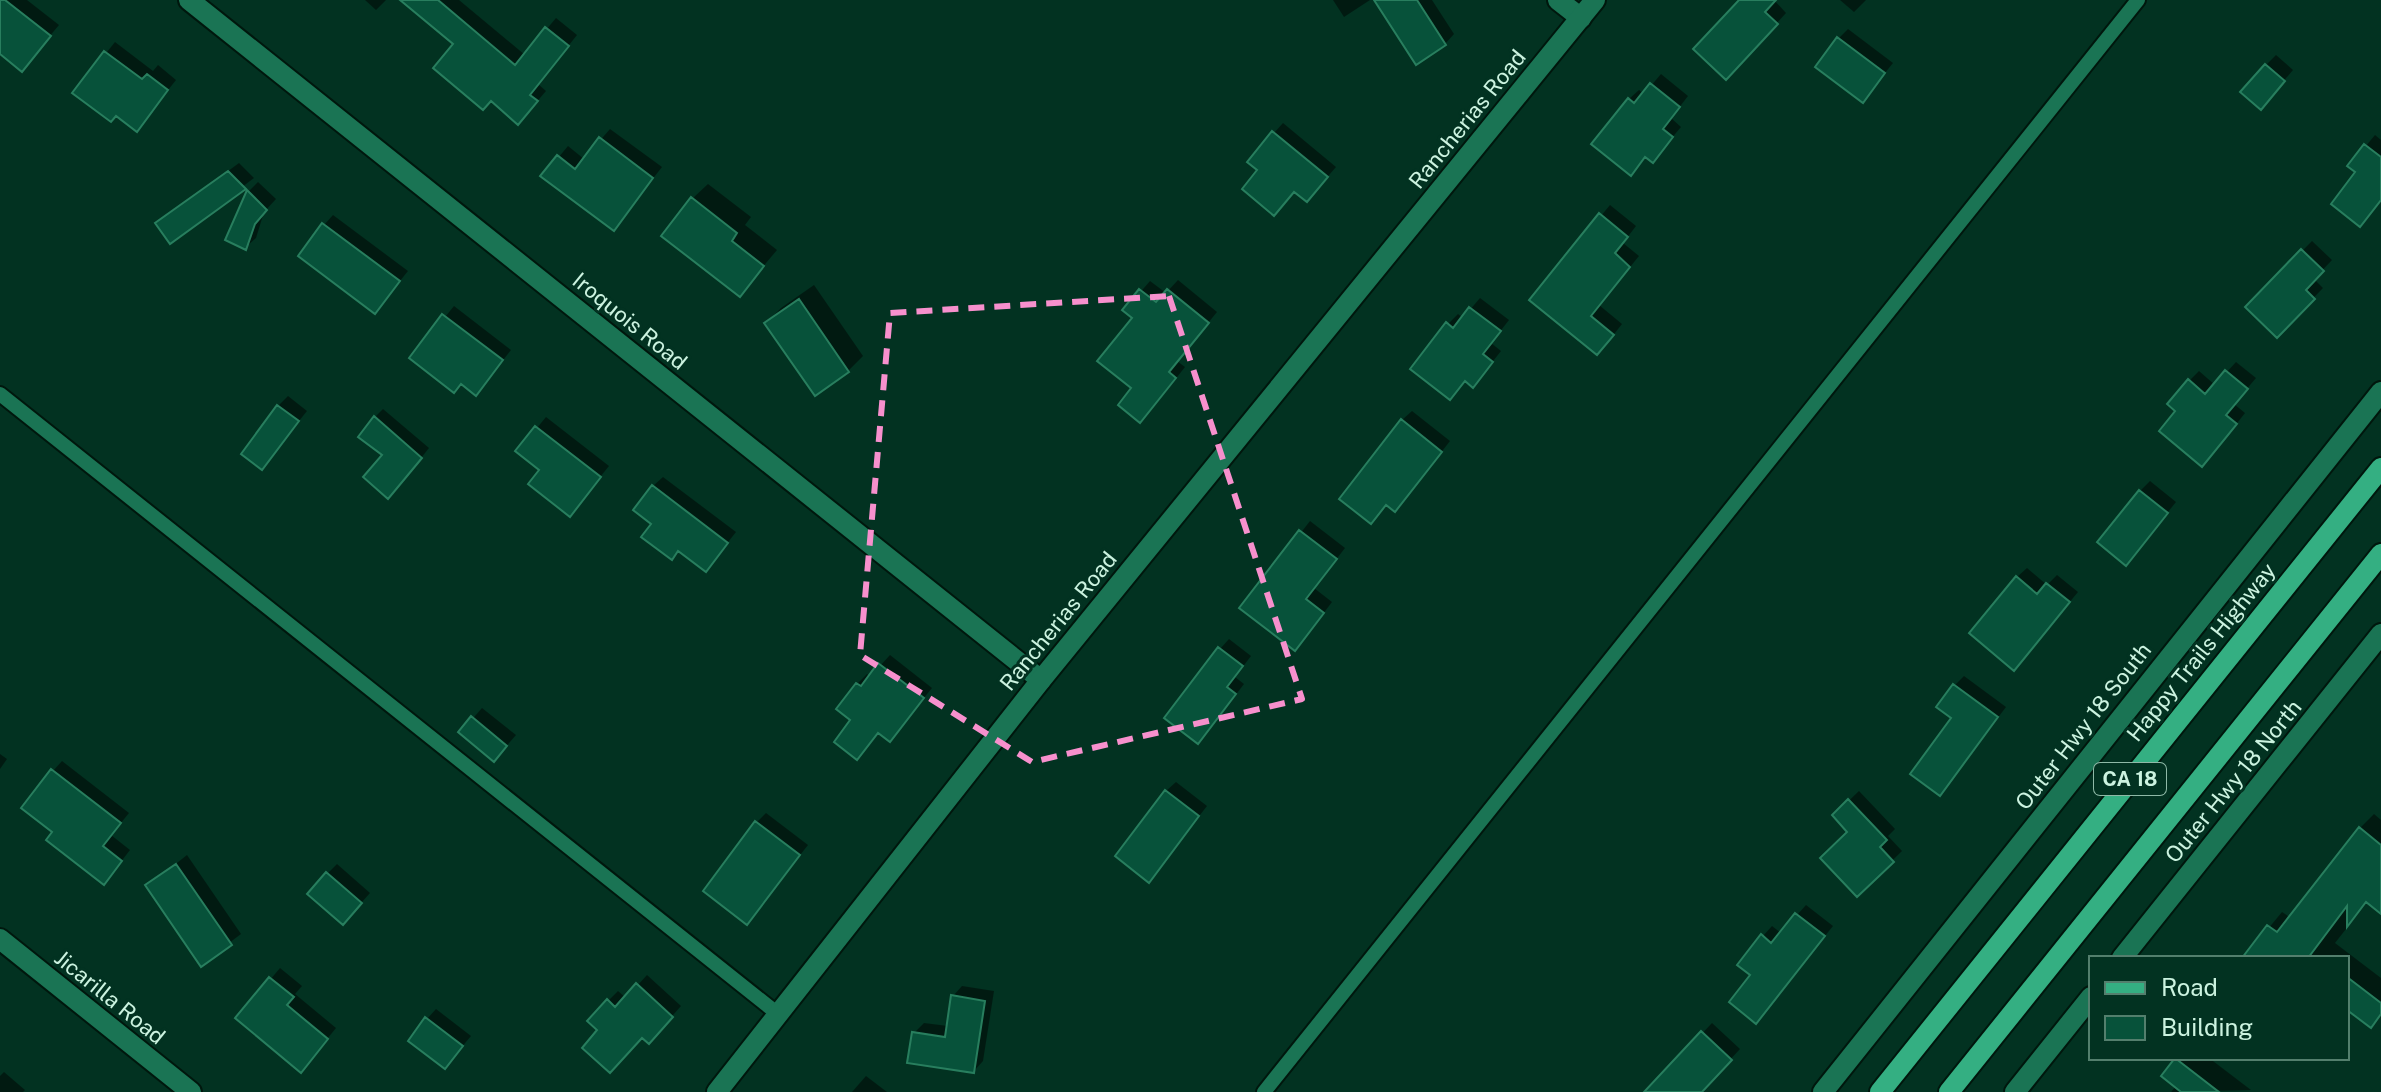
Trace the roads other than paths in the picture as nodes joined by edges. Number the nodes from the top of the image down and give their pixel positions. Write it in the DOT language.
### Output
graph roads {
  1 [pos="189,0"];
  2 [pos="1558,0"];
  3 [pos="1595,0"];
  4 [pos="2138,0"];
  5 [pos="1581,18"];
  6 [pos="2381,392"];
  7 [pos="0,394"];
  8 [pos="2381,468"];
  9 [pos="2381,554"];
  10 [pos="2381,634"];
  11 [pos="1041,680"];
  12 [pos="0,939"];
  13 [pos="2124,956"];
  14 [pos="2089,1000"];
  15 [pos="778,1014"];
  16 [pos="191,1092"];
  17 [pos="717,1092"];
  18 [pos="1264,1092"];
  19 [pos="1823,1092"];
  20 [pos="1880,1092"];
  21 [pos="1949,1092"];
  22 [pos="2015,1092"];
  1 -- 11 [label="street, Iroquois Road"];
  2 -- 5 [label="street"];
  3 -- 5 [label="street, Rancherias Road"];
  4 -- 18 [label="lane"];
  5 -- 11 [label="street, Rancherias Road"];
  6 -- 19 [label="street, Outer Hwy 18 South"];
  7 -- 15 [label="lane"];
  8 -- 20 [label="main road, Happy Trails Highway / CA 18"];
  9 -- 21 [label="main road, CA 18"];
  10 -- 13 [label="street, Outer Hwy 18 North"];
  11 -- 15 [label="street, Rancherias Road"];
  12 -- 16 [label="street, Jicarilla Road"];
  14 -- 22 [label="street"];
  15 -- 17 [label="street, Rancherias Road"];
}
